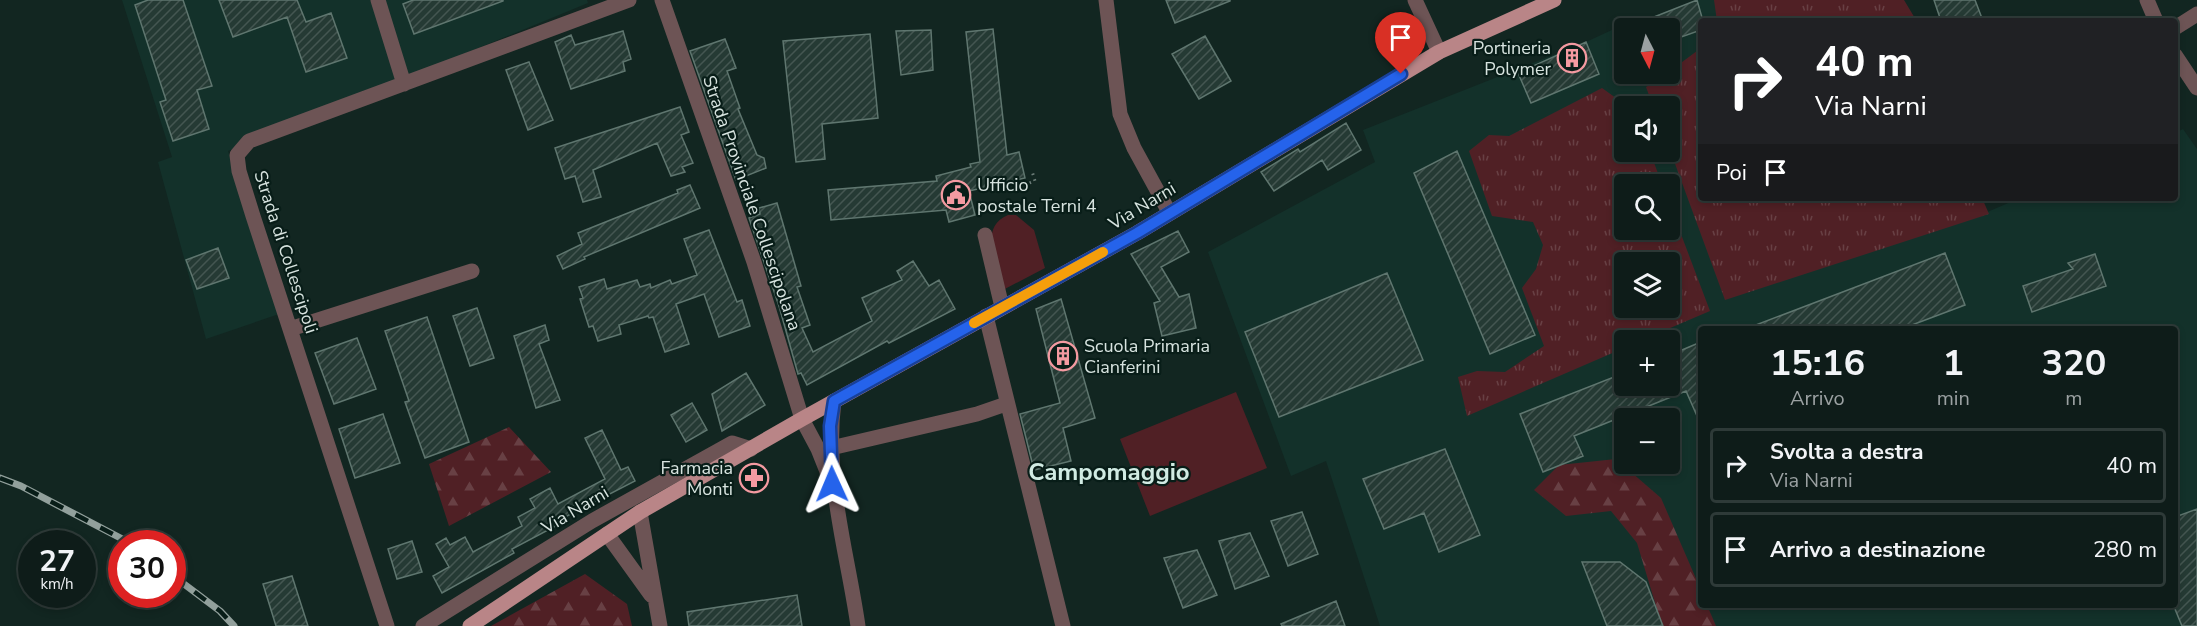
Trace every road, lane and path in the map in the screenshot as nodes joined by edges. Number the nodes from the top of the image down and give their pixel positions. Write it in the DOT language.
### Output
graph roads {
  1 [pos="378,0"];
  2 [pos="629,0"];
  3 [pos="662,0"];
  4 [pos="1106,0"];
  5 [pos="1415,0"];
  6 [pos="1554,0"];
  7 [pos="2147,0"];
  8 [pos="2197,14"];
  9 [pos="2155,18"];
  10 [pos="2178,26"];
  11 [pos="1439,52"];
  12 [pos="2178,60"];
  13 [pos="404,84"];
  14 [pos="2197,88"];
  15 [pos="1032,171"];
  16 [pos="1023,185"];
  17 [pos="1169,212"];
  18 [pos="985,235"];
  19 [pos="472,271"];
  20 [pos="1002,307"];
  21 [pos="986,316"];
  22 [pos="290,328"];
  23 [pos="834,401"];
  24 [pos="1006,404"];
  25 [pos="802,419"];
  26 [pos="831,448"];
  27 [pos="751,449"];
  28 [pos="832,484"];
  29 [pos="640,513"];
  30 [pos="607,534"];
  31 [pos="653,598"];
  32 [pos="387,626"];
  33 [pos="423,626"];
  34 [pos="470,626"];
  35 [pos="660,626"];
  36 [pos="858,626"];
  37 [pos="1063,626"];
  1 -- 13 [label="street"];
  2 -- 13 [label="street, Strada di Collescipoli"];
  3 -- 25 [label="street, Strada Provinciale Collescipolana"];
  4 -- 17 [label="street"];
  5 -- 11 [label="street"];
  6 -- 11 [label="main road, Via Narni"];
  7 -- 9 [label="street"];
  8 -- 10 [label="street"];
  11 -- 17 [label="main road, Via Narni"];
  12 -- 14 [label="street"];
  13 -- 22 [label="street, Strada di Collescipoli"];
  15 -- 16 [label="path"];
  17 -- 20 [label="main road, Via Narni"];
  18 -- 20 [label="street"];
  19 -- 22 [label="street, Strada di Collescipoli"];
  20 -- 21 [label="main road, Via Narni"];
  21 -- 23 [label="main road, Via Narni"];
  21 -- 24 [label="street"];
  22 -- 32 [label="street, Strada di Collescipoli"];
  23 -- 25 [label="main road, Via Narni"];
  23 -- 26 [label="street"];
  24 -- 26 [label="street"];
  24 -- 37 [label="street"];
  25 -- 27 [label="main road, Via Narni"];
  25 -- 28 [label="street, Strada Provinciale Collescipolana"];
  26 -- 28 [label="street"];
  27 -- 29 [label="main road, Via Narni"];
  27 -- 33 [label="street, Via Narni"];
  28 -- 36 [label="street"];
  29 -- 30 [label="main road, Via Narni"];
  29 -- 31 [label="street"];
  30 -- 31 [label="street"];
  30 -- 34 [label="main road, Via Narni"];
  31 -- 35 [label="street"];
}
